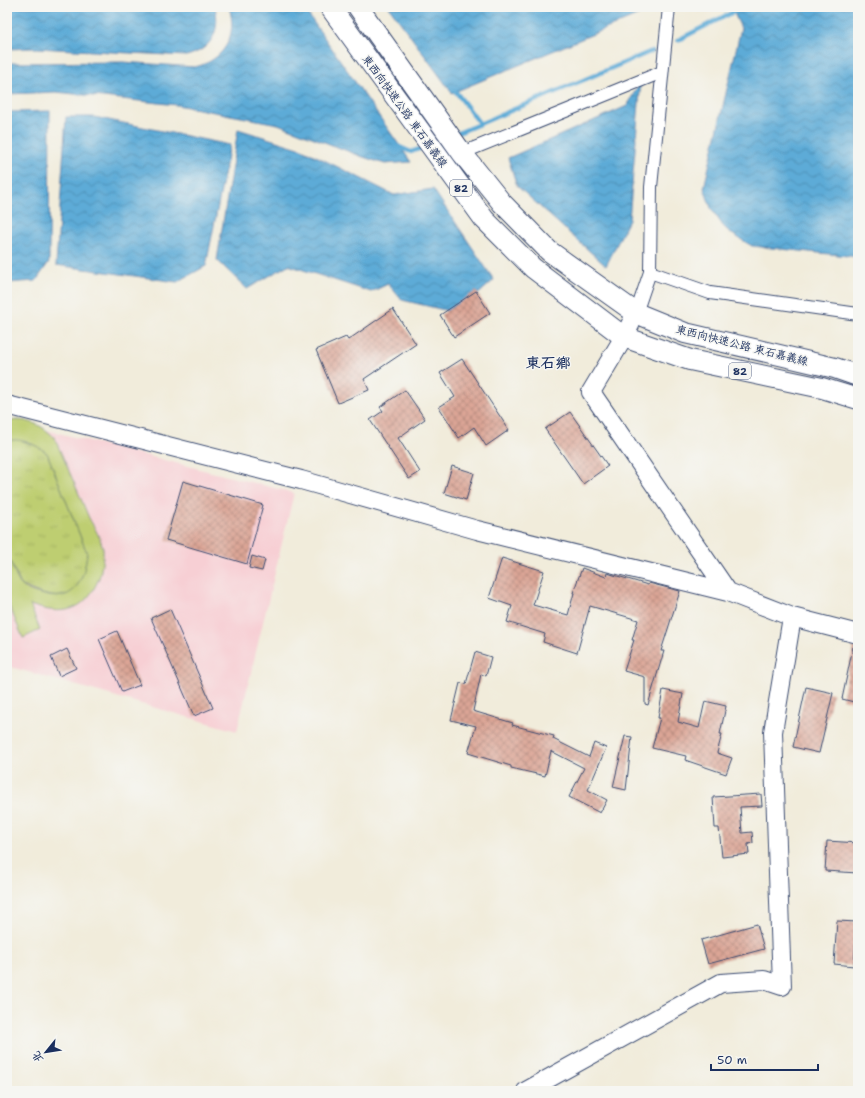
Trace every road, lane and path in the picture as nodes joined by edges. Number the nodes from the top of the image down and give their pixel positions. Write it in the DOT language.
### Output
graph roads {
  1 [pos="330,7"];
  2 [pos="358,7"];
  3 [pos="669,7"];
  4 [pos="662,72"];
  5 [pos="462,153"];
  6 [pos="650,272"];
  7 [pos="636,313"];
  8 [pos="858,314"];
  9 [pos="624,338"];
  10 [pos="858,376"];
  11 [pos="858,399"];
  12 [pos="7,405"];
  13 [pos="728,592"];
  14 [pos="792,617"];
  15 [pos="858,634"];
  16 [pos="526,1091"];
  1 -- 9 [label="main road, 東西向快速公路 東石嘉義線 / 82"];
  2 -- 5 [label="main road, 東西向快速公路 東石嘉義線 / 82"];
  3 -- 4 [label="street"];
  4 -- 5 [label="street"];
  4 -- 6 [label="street"];
  5 -- 7 [label="main road, 東西向快速公路 東石嘉義線 / 82"];
  6 -- 7 [label="street"];
  6 -- 8 [label="street"];
  7 -- 9 [label="main road"];
  7 -- 10 [label="main road, 東西向快速公路 東石嘉義線 / 82"];
  9 -- 11 [label="main road, 東西向快速公路 東石嘉義線 / 82"];
  9 -- 13 [label="main road"];
  12 -- 13 [label="main road"];
  13 -- 14 [label="main road"];
  14 -- 15 [label="main road"];
  14 -- 16 [label="main road"];
}
